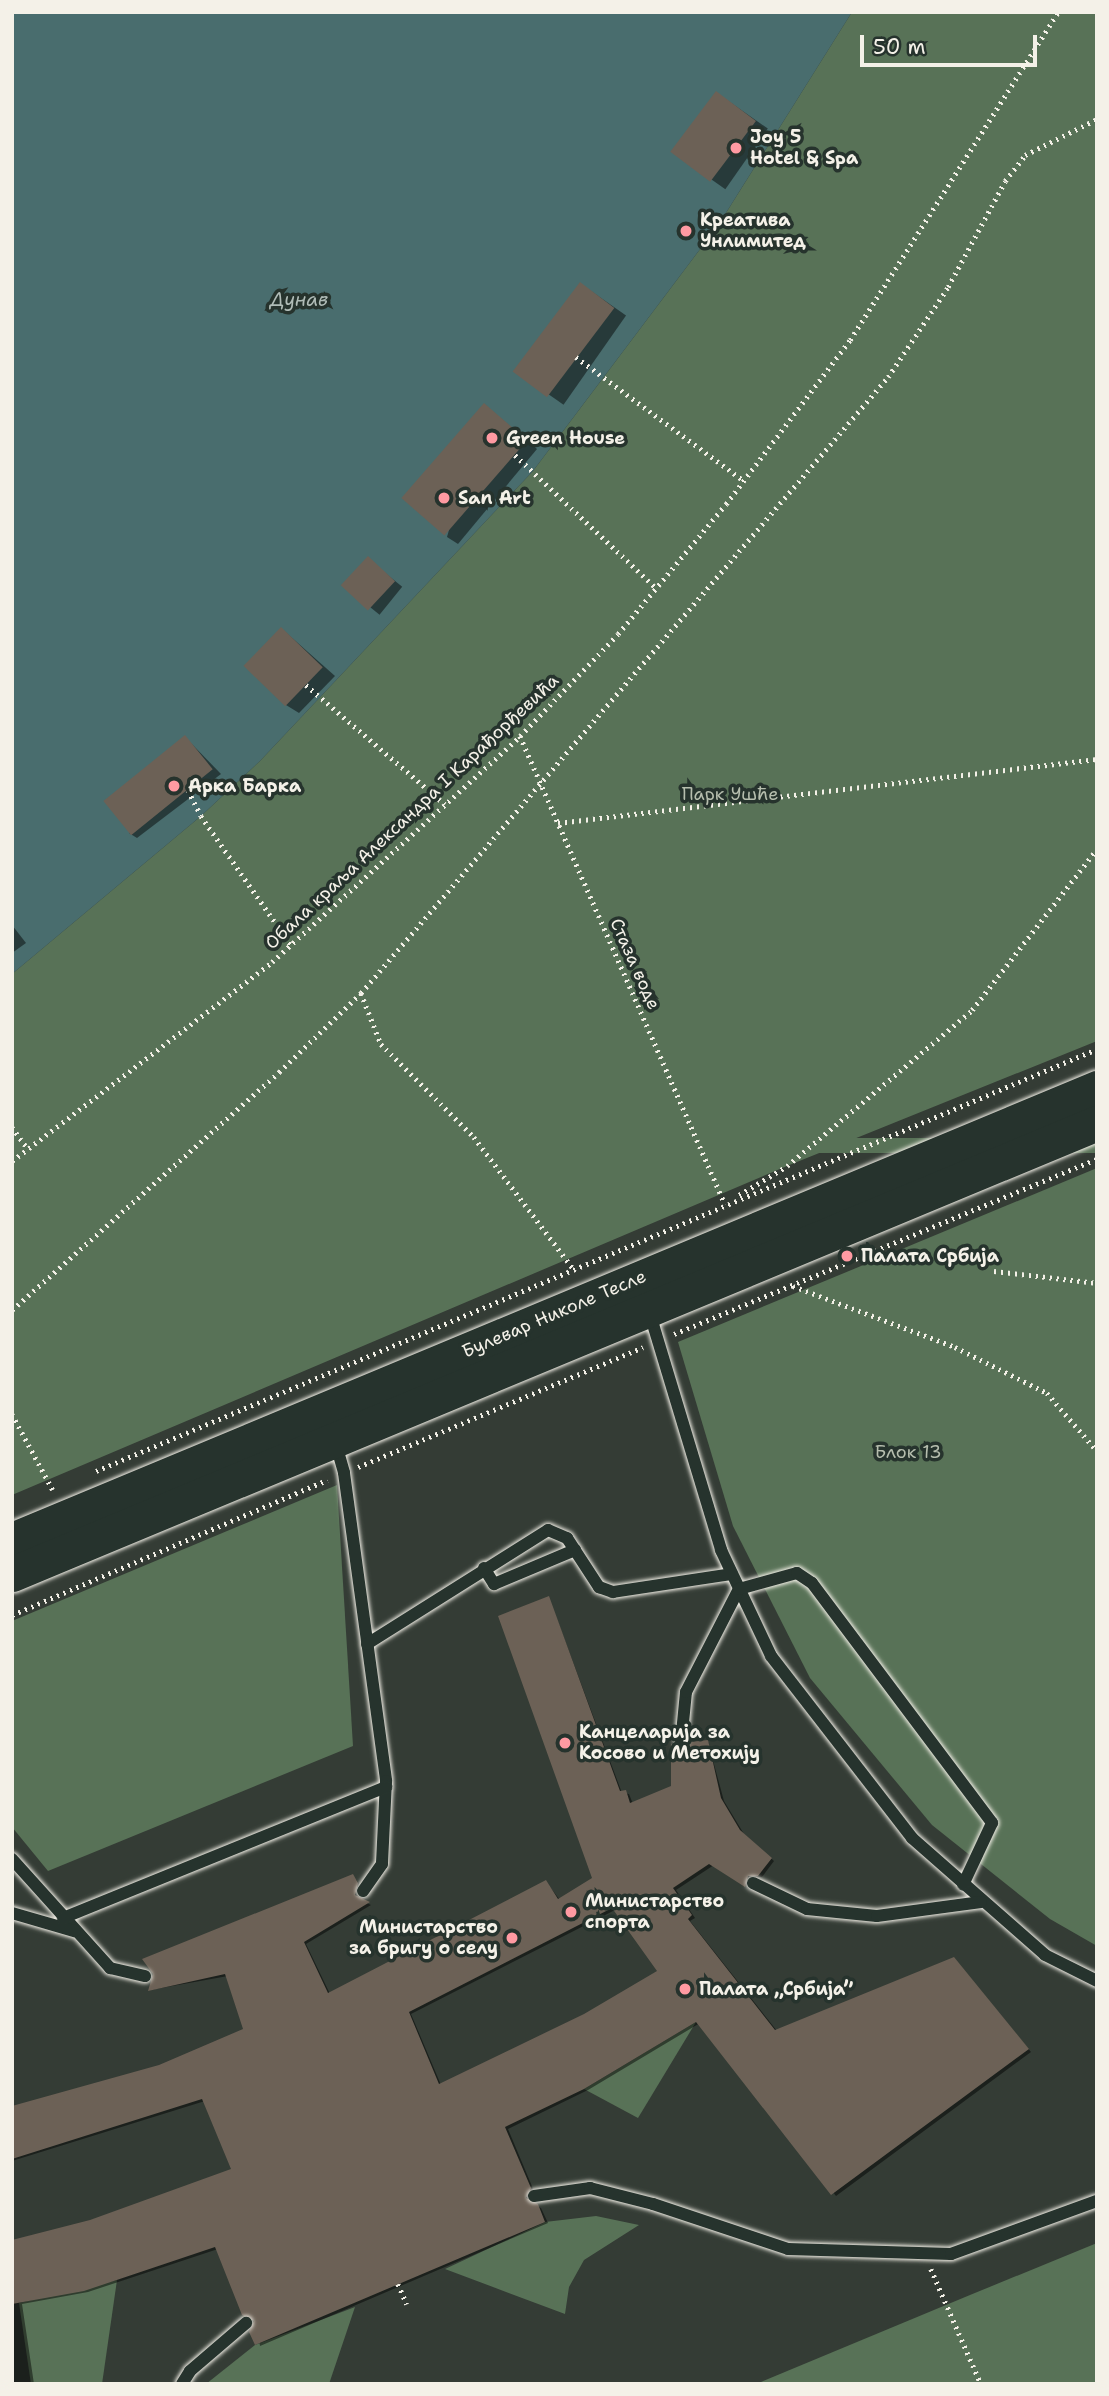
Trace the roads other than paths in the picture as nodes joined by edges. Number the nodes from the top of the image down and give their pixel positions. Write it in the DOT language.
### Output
graph roads {
  1 [pos="1097,1088"];
  2 [pos="1097,1123"];
  3 [pos="646,1303"];
  4 [pos="330,1425"];
  5 [pos="12,1540"];
  6 [pos="575,1550"];
  7 [pos="484,1568"];
  8 [pos="12,1574"];
  9 [pos="732,1574"];
  10 [pos="738,1588"];
  11 [pos="367,1644"];
  12 [pos="681,1742"];
  13 [pos="386,1787"];
  14 [pos="12,1860"];
  15 [pos="753,1883"];
  16 [pos="963,1885"];
  17 [pos="363,1891"];
  18 [pos="981,1902"];
  19 [pos="12,1913"];
  20 [pos="63,1918"];
  21 [pos="75,1931"];
  22 [pos="145,1976"];
  23 [pos="1097,1981"];
  24 [pos="534,2196"];
  25 [pos="1097,2200"];
  26 [pos="246,2323"];
  27 [pos="182,2384"];
  1 -- 3 [label="main road, Булевар Николе Тесле"];
  2 -- 3 [label="main road, Булевар Николе Тесле"];
  3 -- 4 [label="main road, Булевар Николе Тесле"];
  3 -- 9 [label="lane"];
  4 -- 5 [label="main road, Булевар Николе Тесле"];
  4 -- 8 [label="main road, Булевар Николе Тесле"];
  4 -- 11 [label="lane"];
  6 -- 7 [label="lane"];
  6 -- 7 [label="lane"];
  6 -- 9 [label="lane"];
  7 -- 11 [label="lane"];
  9 -- 10 [label="lane"];
  10 -- 12 [label="lane"];
  10 -- 16 [label="lane"];
  10 -- 16 [label="lane"];
  11 -- 13 [label="lane"];
  13 -- 17 [label="lane"];
  13 -- 20 [label="lane"];
  14 -- 20 [label="lane"];
  15 -- 18 [label="lane"];
  16 -- 18 [label="lane"];
  18 -- 23 [label="lane"];
  19 -- 21 [label="lane"];
  20 -- 21 [label="lane"];
  21 -- 22 [label="lane"];
  24 -- 25 [label="lane"];
  26 -- 27 [label="lane"];
}
